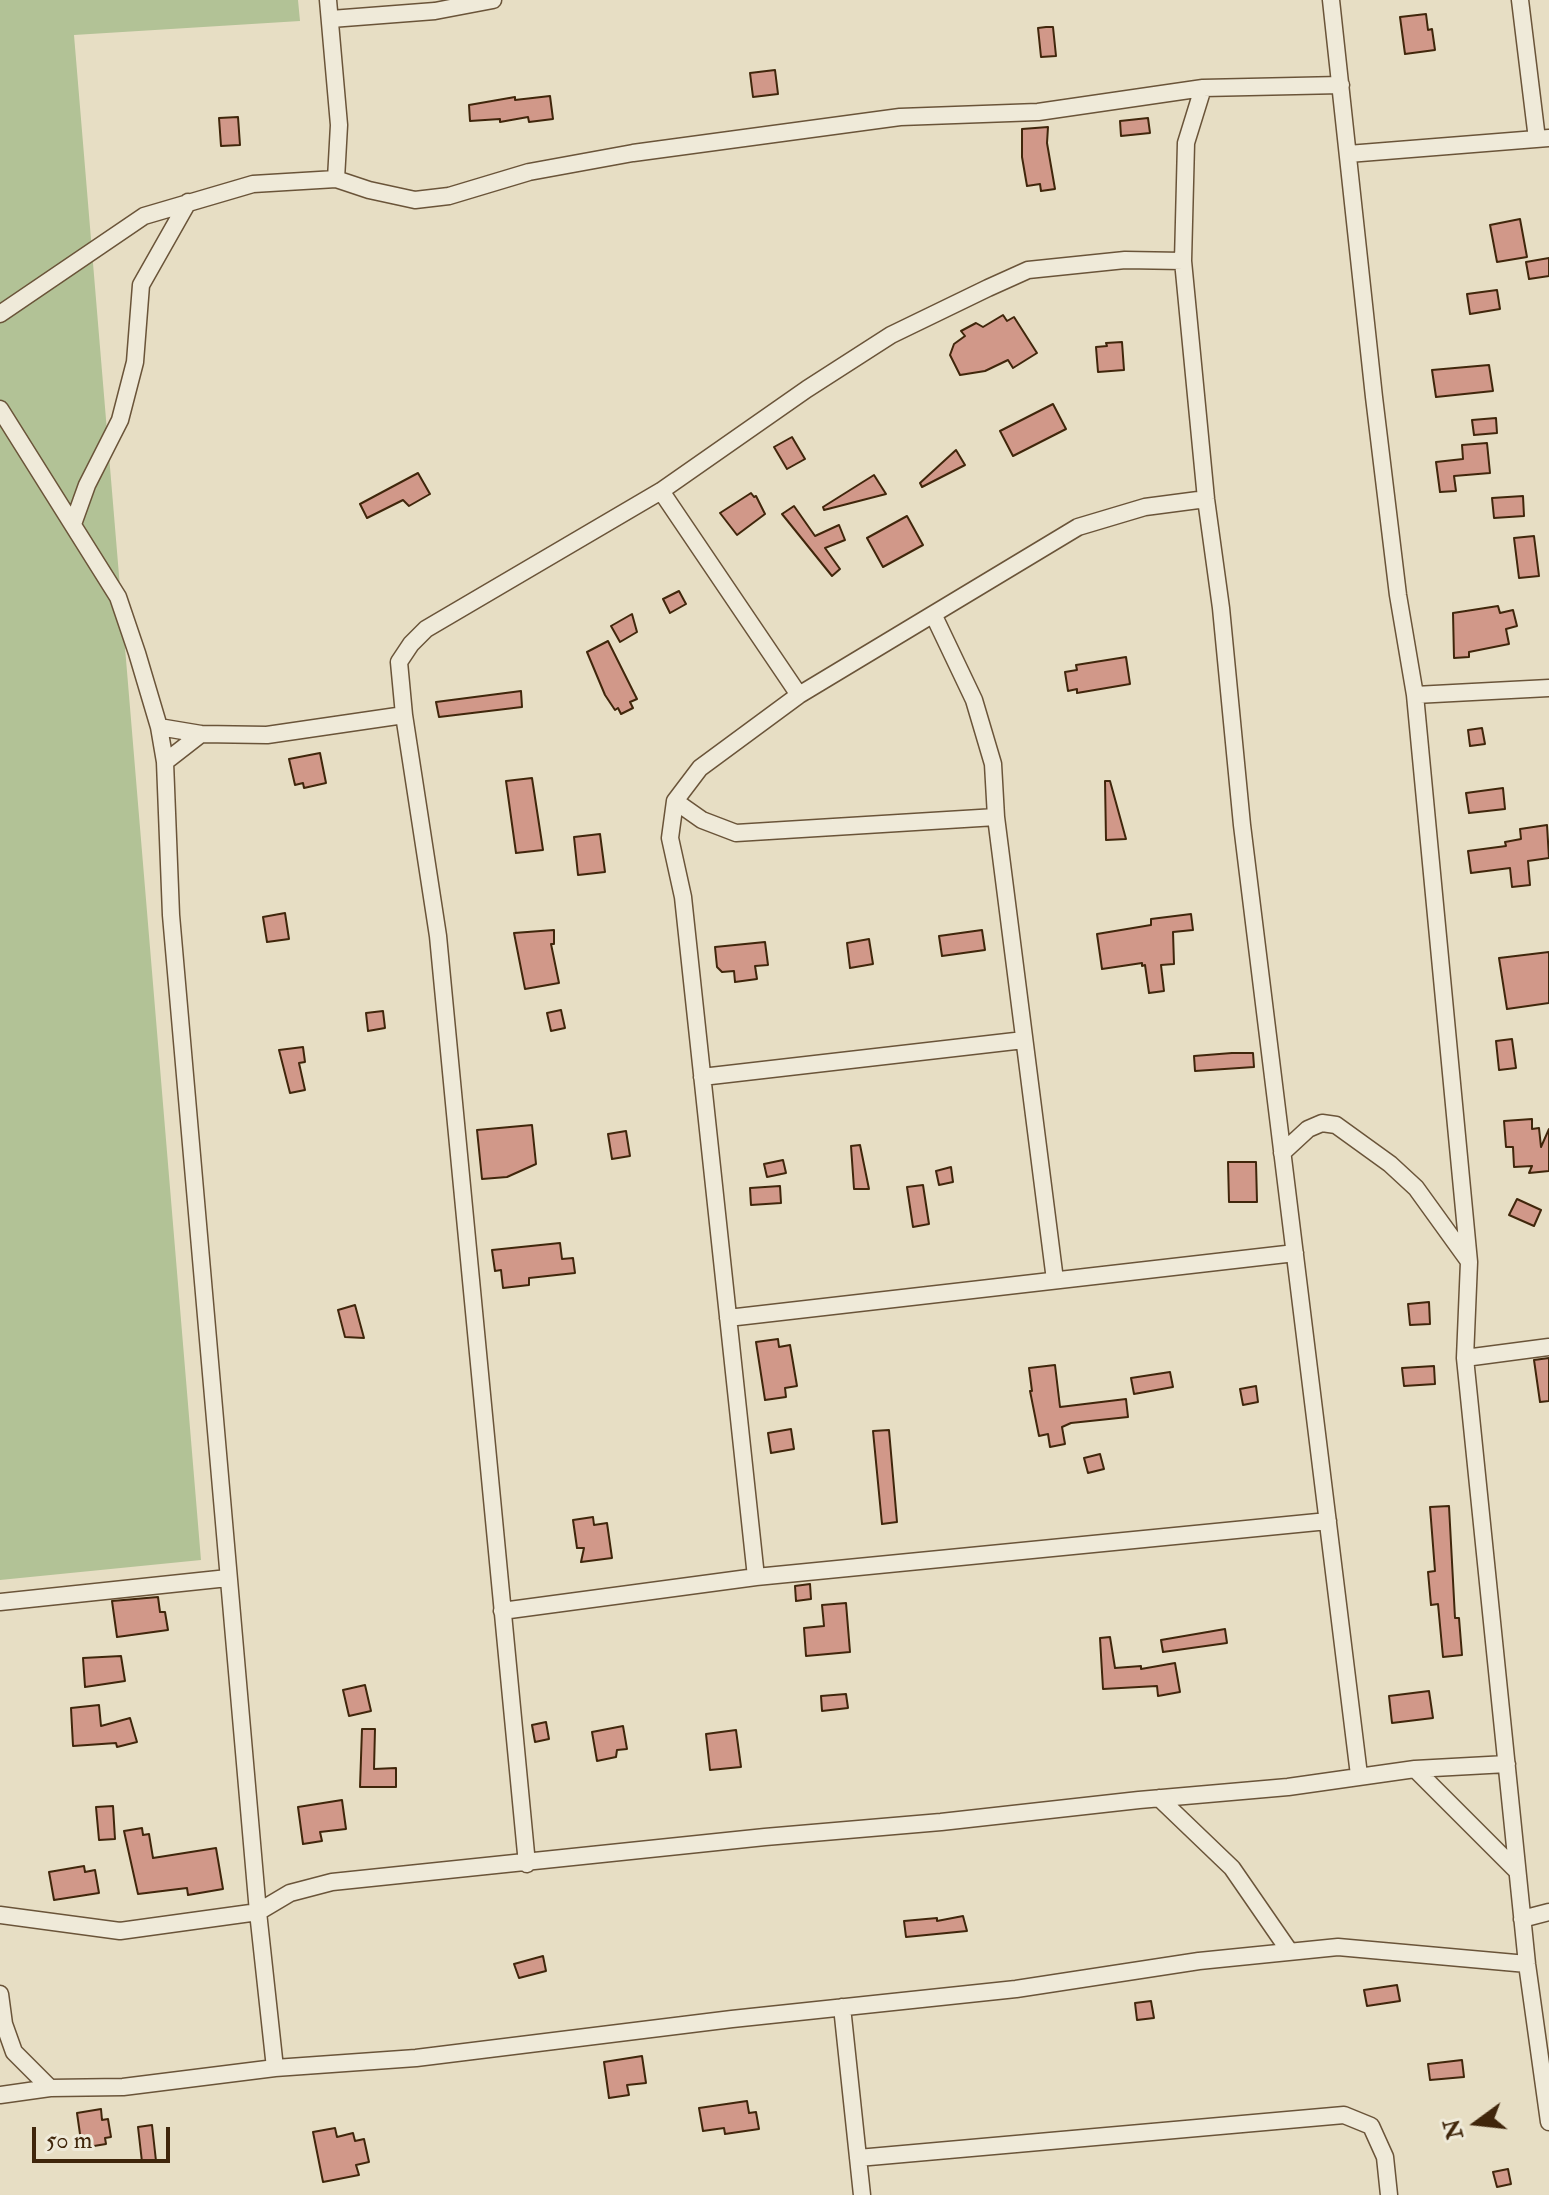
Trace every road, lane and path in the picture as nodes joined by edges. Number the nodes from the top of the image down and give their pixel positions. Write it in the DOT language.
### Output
graph roads {
  1 [pos="328,0"];
  2 [pos="493,0"];
  3 [pos="1331,0"];
  4 [pos="1520,0"];
  5 [pos="331,19"];
  6 [pos="1341,85"];
  7 [pos="1203,88"];
  8 [pos="1543,138"];
  9 [pos="1348,154"];
  10 [pos="336,179"];
  11 [pos="188,202"];
  12 [pos="1183,261"];
  13 [pos="0,314"];
  14 [pos="0,409"];
  15 [pos="661,491"];
  16 [pos="1206,499"];
  17 [pos="73,524"];
  18 [pos="934,616"];
  19 [pos="1549,688"];
  20 [pos="799,695"];
  21 [pos="1415,695"];
  22 [pos="404,715"];
  23 [pos="159,727"];
  24 [pos="201,734"];
  25 [pos="165,762"];
  26 [pos="675,801"];
  27 [pos="996,817"];
  28 [pos="1024,1040"];
  29 [pos="702,1077"];
  30 [pos="1282,1153"];
  31 [pos="1295,1253"];
  32 [pos="1469,1262"];
  33 [pos="1055,1280"];
  34 [pos="728,1318"];
  35 [pos="1549,1347"];
  36 [pos="1465,1358"];
  37 [pos="1328,1521"];
  38 [pos="756,1577"];
  39 [pos="228,1578"];
  40 [pos="0,1602"];
  41 [pos="502,1611"];
  42 [pos="1507,1764"];
  43 [pos="1415,1769"];
  44 [pos="1359,1775"];
  45 [pos="1159,1798"];
  46 [pos="527,1864"];
  47 [pos="1517,1871"];
  48 [pos="258,1912"];
  49 [pos="1549,1912"];
  50 [pos="0,1915"];
  51 [pos="1522,1919"];
  52 [pos="1290,1952"];
  53 [pos="1527,1964"];
  54 [pos="0,1994"];
  55 [pos="842,2007"];
  56 [pos="2,2028"];
  57 [pos="275,2068"];
  58 [pos="50,2088"];
  59 [pos="0,2095"];
  60 [pos="1549,2122"];
  61 [pos="858,2158"];
  62 [pos="862,2195"];
  63 [pos="1389,2195"];
  1 -- 5 [label="street"];
  2 -- 5 [label="street"];
  3 -- 6 [label="street"];
  4 -- 8 [label="street"];
  5 -- 10 [label="street"];
  6 -- 7 [label="street"];
  6 -- 9 [label="street"];
  7 -- 10 [label="street"];
  7 -- 12 [label="street"];
  8 -- 9 [label="street"];
  9 -- 21 [label="street"];
  10 -- 11 [label="street"];
  11 -- 13 [label="street"];
  11 -- 17 [label="street"];
  12 -- 15 [label="street"];
  12 -- 16 [label="street"];
  14 -- 17 [label="street"];
  15 -- 20 [label="street"];
  15 -- 22 [label="street"];
  16 -- 18 [label="street"];
  16 -- 30 [label="street"];
  17 -- 23 [label="street"];
  18 -- 20 [label="street"];
  18 -- 27 [label="street"];
  19 -- 21 [label="street"];
  20 -- 26 [label="street"];
  21 -- 32 [label="street"];
  22 -- 24 [label="street"];
  22 -- 41 [label="street"];
  23 -- 24 [label="street"];
  23 -- 25 [label="street"];
  24 -- 25 [label="street"];
  25 -- 39 [label="street"];
  26 -- 27 [label="street"];
  26 -- 29 [label="street"];
  27 -- 28 [label="street"];
  28 -- 29 [label="street"];
  28 -- 33 [label="street"];
  29 -- 34 [label="street"];
  30 -- 31 [label="street"];
  30 -- 32 [label="street"];
  31 -- 33 [label="street"];
  31 -- 37 [label="street"];
  32 -- 36 [label="street"];
  33 -- 34 [label="street"];
  34 -- 38 [label="street"];
  35 -- 36 [label="street"];
  36 -- 42 [label="street"];
  37 -- 38 [label="street"];
  37 -- 44 [label="street"];
  38 -- 41 [label="street"];
  39 -- 40 [label="street"];
  39 -- 48 [label="street"];
  41 -- 46 [label="street"];
  42 -- 43 [label="street"];
  42 -- 47 [label="street"];
  43 -- 44 [label="street"];
  43 -- 47 [label="street"];
  44 -- 45 [label="street"];
  45 -- 46 [label="street"];
  45 -- 52 [label="street"];
  46 -- 48 [label="street"];
  47 -- 51 [label="street"];
  48 -- 50 [label="street"];
  48 -- 57 [label="street"];
  49 -- 51 [label="street"];
  51 -- 53 [label="street"];
  52 -- 53 [label="street"];
  52 -- 55 [label="street"];
  53 -- 60 [label="street"];
  54 -- 56 [label="street"];
  55 -- 57 [label="street"];
  55 -- 61 [label="street"];
  56 -- 58 [label="street"];
  57 -- 58 [label="street"];
  58 -- 59 [label="street"];
  61 -- 62 [label="street"];
  61 -- 63 [label="street"];
}
